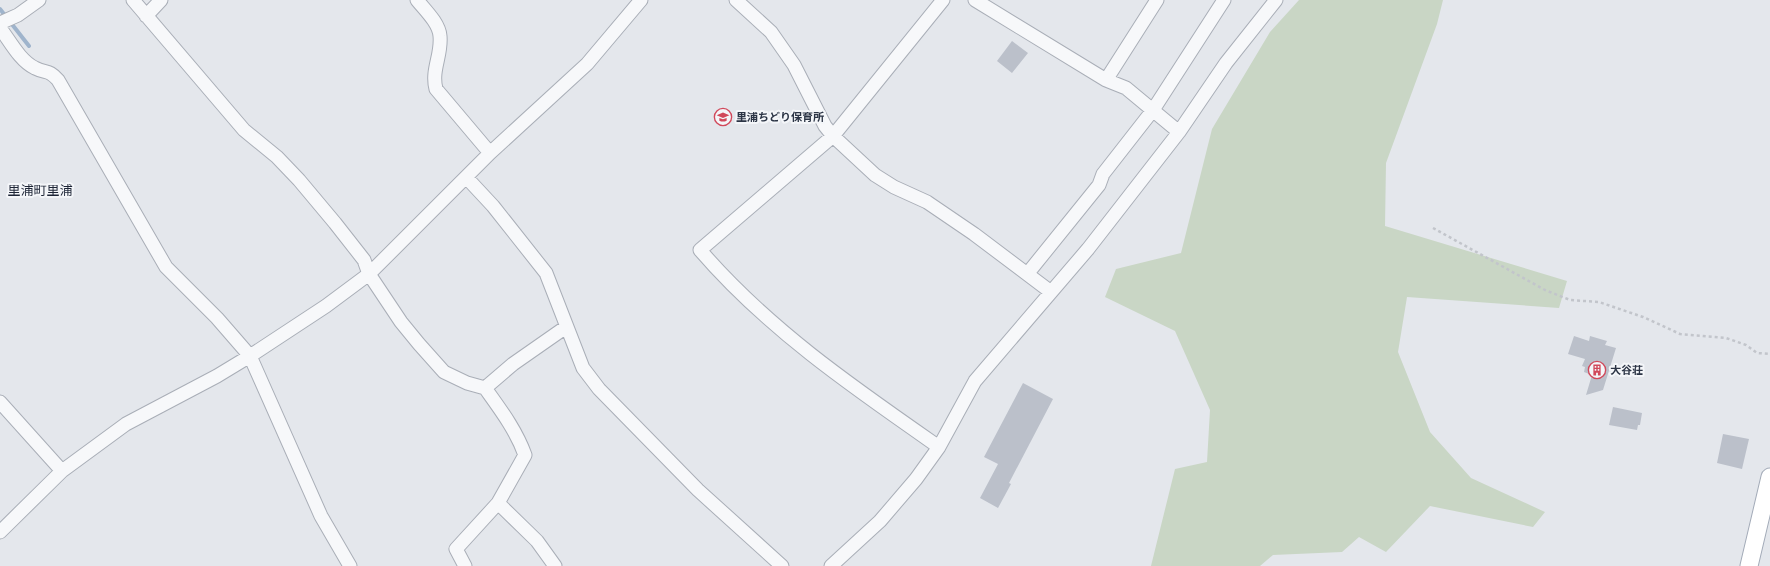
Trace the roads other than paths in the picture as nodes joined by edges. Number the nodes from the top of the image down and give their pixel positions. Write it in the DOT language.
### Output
graph roads {
  1 [pos="39,0"];
  2 [pos="133,0"];
  3 [pos="161,0"];
  4 [pos="417,0"];
  5 [pos="641,0"];
  6 [pos="736,0"];
  7 [pos="943,0"];
  8 [pos="976,0"];
  9 [pos="1157,0"];
  10 [pos="1224,0"];
  11 [pos="1276,0"];
  12 [pos="146,16"];
  13 [pos="0,23"];
  14 [pos="0,28"];
  15 [pos="1106,80"];
  16 [pos="1154,110"];
  17 [pos="1179,132"];
  18 [pos="833,136"];
  19 [pos="490,153"];
  20 [pos="466,178"];
  21 [pos="1028,273"];
  22 [pos="368,274"];
  23 [pos="1051,292"];
  24 [pos="566,327"];
  25 [pos="250,356"];
  26 [pos="485,388"];
  27 [pos="0,402"];
  28 [pos="938,447"];
  29 [pos="62,472"];
  30 [pos="1770,477"];
  31 [pos="498,503"];
  32 [pos="0,532"];
  33 [pos="350,566"];
  34 [pos="465,566"];
  35 [pos="555,566"];
  36 [pos="782,566"];
  37 [pos="831,566"];
  38 [pos="1749,566"];
  1 -- 13 [label="street"];
  2 -- 12 [label="street"];
  3 -- 12 [label="street"];
  4 -- 19 [label="street"];
  5 -- 19 [label="street"];
  6 -- 18 [label="street"];
  7 -- 18 [label="street"];
  8 -- 15 [label="street"];
  9 -- 15 [label="street"];
  10 -- 16 [label="street"];
  11 -- 17 [label="street"];
  12 -- 22 [label="street"];
  14 -- 25 [label="street"];
  15 -- 16 [label="street"];
  16 -- 17 [label="street"];
  16 -- 21 [label="street"];
  17 -- 23 [label="street"];
  18 -- 21 [label="street"];
  18 -- 28 [label="street"];
  19 -- 20 [label="street"];
  20 -- 22 [label="street"];
  20 -- 24 [label="street"];
  21 -- 23 [label="street"];
  22 -- 25 [label="street"];
  22 -- 26 [label="street"];
  23 -- 28 [label="street"];
  24 -- 26 [label="street"];
  24 -- 36 [label="street"];
  25 -- 29 [label="street"];
  25 -- 33 [label="street"];
  26 -- 31 [label="street"];
  27 -- 29 [label="street"];
  28 -- 37 [label="street"];
  29 -- 32 [label="street"];
  30 -- 38 [label="main road"];
  31 -- 34 [label="street"];
  31 -- 35 [label="street"];
}
